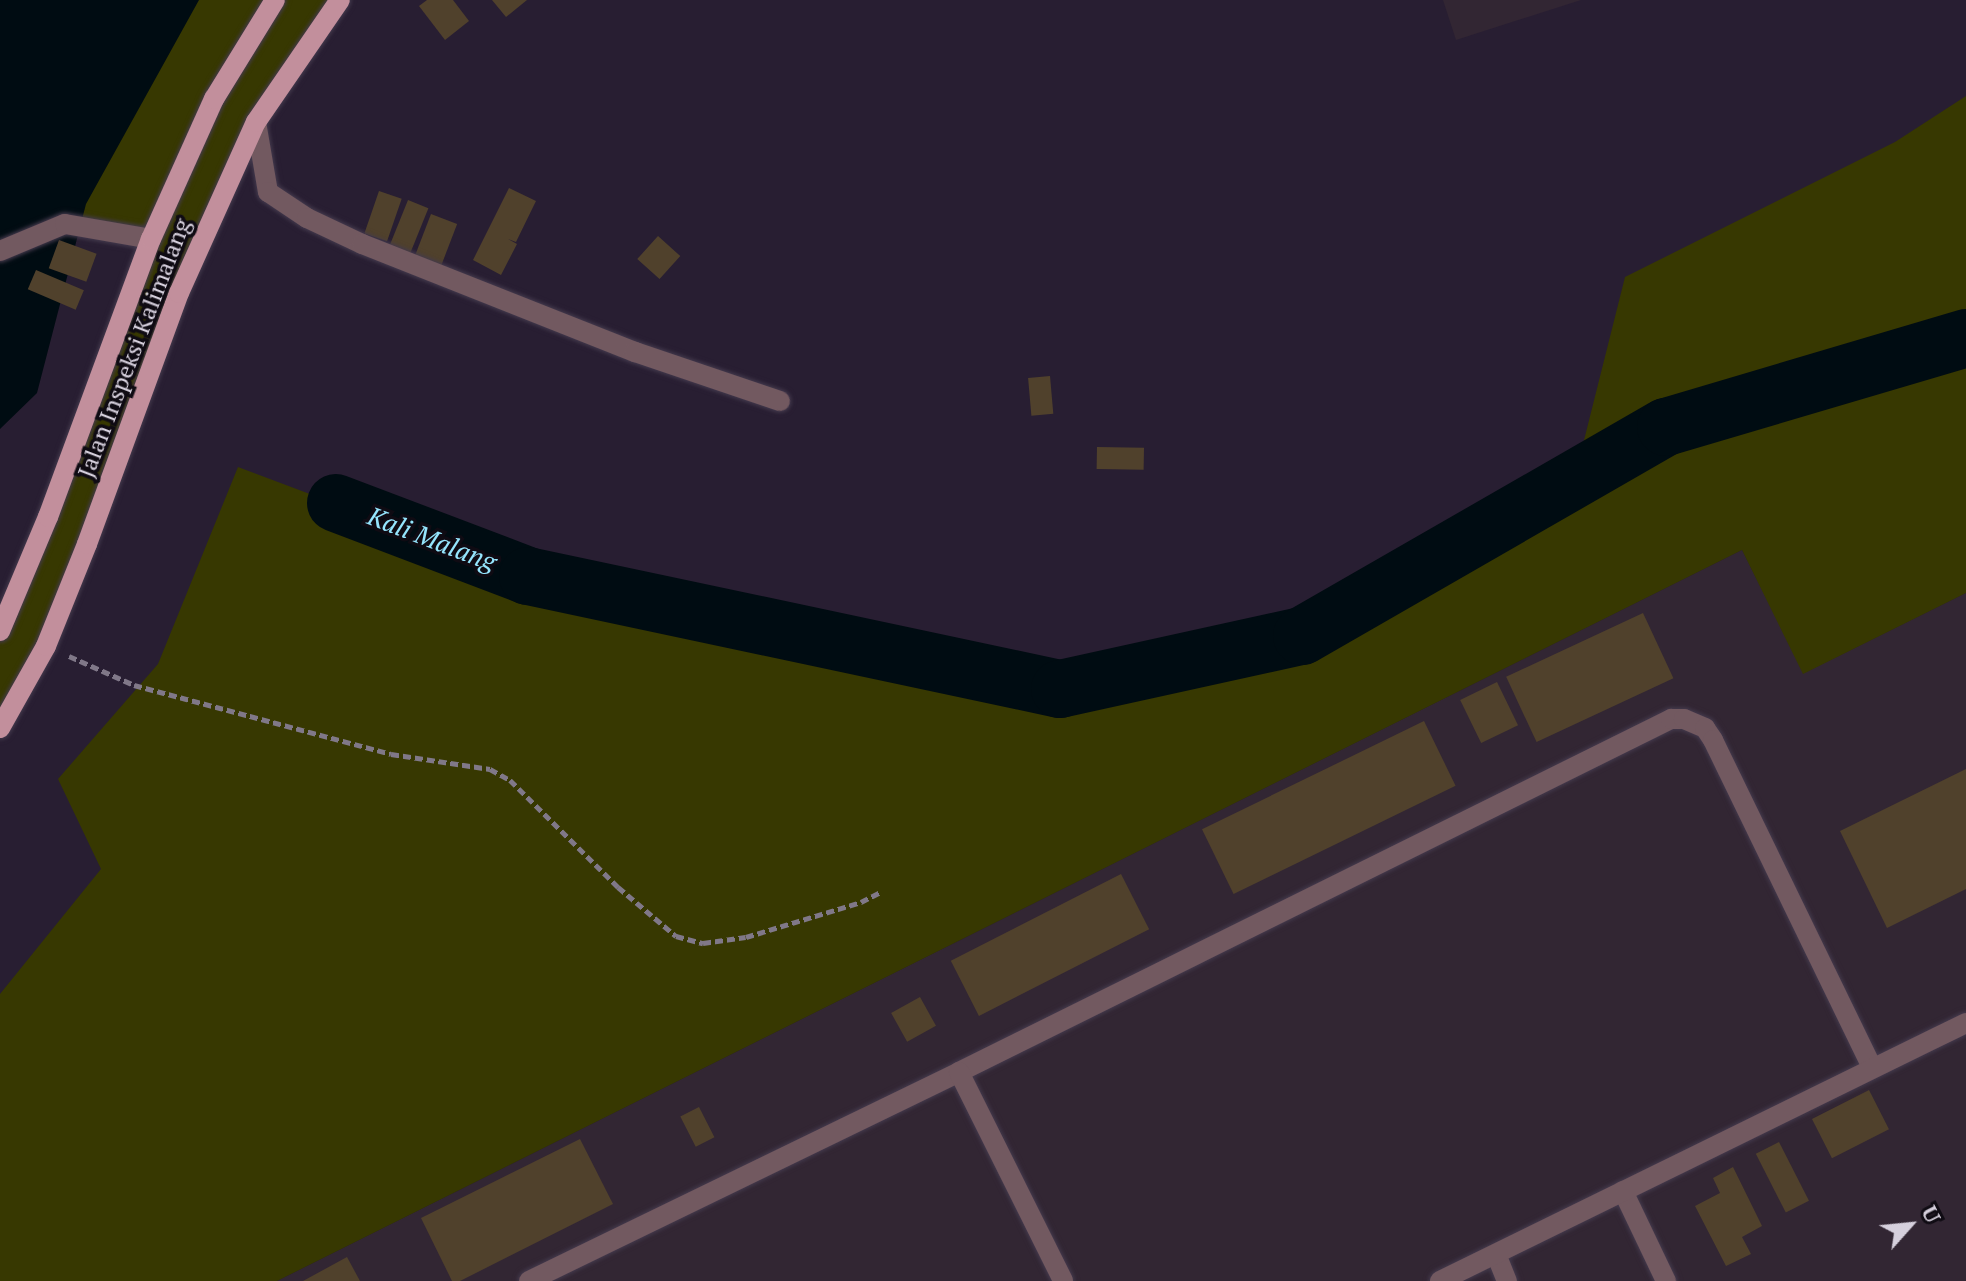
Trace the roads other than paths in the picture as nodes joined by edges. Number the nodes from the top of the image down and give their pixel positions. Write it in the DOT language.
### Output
graph roads {
  1 [pos="275,0"];
  2 [pos="340,0"];
  3 [pos="256,122"];
  4 [pos="151,239"];
  5 [pos="1,251"];
  6 [pos="780,401"];
  7 [pos="0,631"];
  8 [pos="0,728"];
  9 [pos="1966,1023"];
  10 [pos="1872,1067"];
  11 [pos="959,1072"];
  12 [pos="1623,1191"];
  13 [pos="1496,1254"];
  14 [pos="529,1281"];
  15 [pos="1063,1281"];
  16 [pos="1440,1281"];
  17 [pos="1507,1281"];
  18 [pos="1666,1281"];
  1 -- 4 [label="main road, Jalan Inspeksi Kalimalang"];
  2 -- 3 [label="main road, Jalan Inspeksi Kalimalang"];
  3 -- 6 [label="street"];
  3 -- 8 [label="main road, Jalan Inspeksi Kalimalang"];
  4 -- 5 [label="street"];
  4 -- 7 [label="main road, Jalan Inspeksi Kalimalang"];
  9 -- 10 [label="street"];
  10 -- 11 [label="street"];
  10 -- 12 [label="street"];
  11 -- 14 [label="street"];
  11 -- 15 [label="street"];
  12 -- 13 [label="street"];
  12 -- 18 [label="street"];
  13 -- 16 [label="street"];
  13 -- 17 [label="street"];
}
